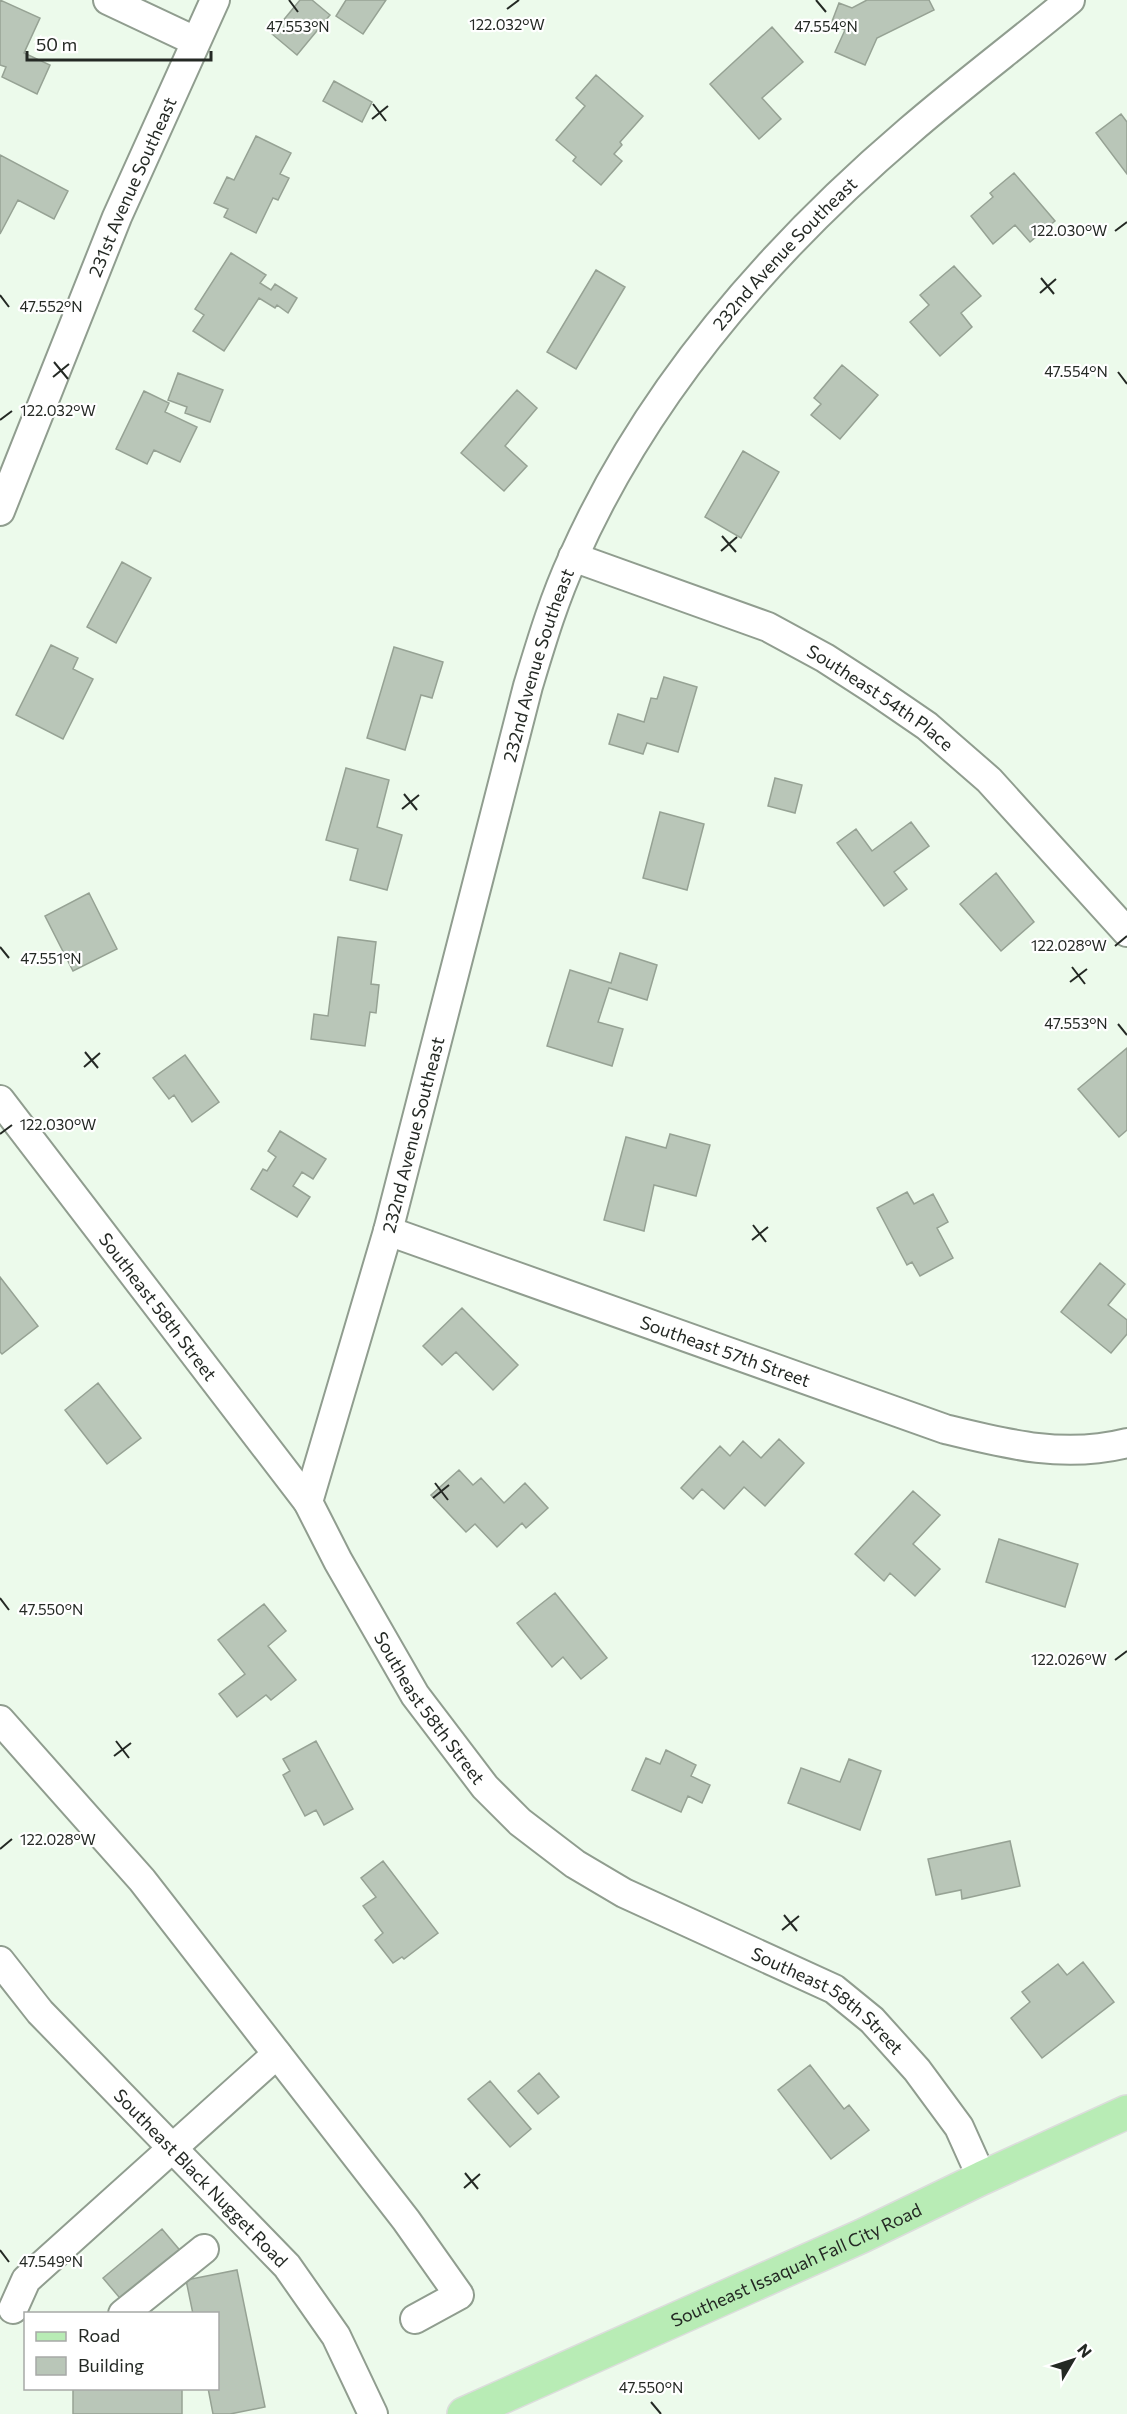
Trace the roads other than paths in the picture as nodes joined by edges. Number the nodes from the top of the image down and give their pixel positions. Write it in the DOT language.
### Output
graph roads {
  1 [pos="108,0"];
  2 [pos="215,0"];
  3 [pos="1070,0"];
  4 [pos="195,41"];
  5 [pos="0,511"];
  6 [pos="573,557"];
  7 [pos="1127,932"];
  8 [pos="0,1100"];
  9 [pos="388,1231"];
  10 [pos="1127,1443"];
  11 [pos="308,1502"];
  12 [pos="0,1720"];
  13 [pos="0,1961"];
  14 [pos="277,2054"];
  15 [pos="1127,2112"];
  16 [pos="172,2146"];
  17 [pos="982,2178"];
  18 [pos="204,2249"];
  19 [pos="17,2309"];
  20 [pos="124,2312"];
  21 [pos="415,2319"];
  22 [pos="373,2414"];
  23 [pos="464,2414"];
  1 -- 4 [label="street"];
  2 -- 4 [label="street, 231st Avenue Southeast"];
  3 -- 6 [label="street, 232nd Avenue Southeast"];
  4 -- 5 [label="street, 231st Avenue Southeast"];
  6 -- 7 [label="street, Southeast 54th Place"];
  6 -- 9 [label="street, 232nd Avenue Southeast"];
  8 -- 11 [label="street, Southeast 58th Street"];
  9 -- 10 [label="street, Southeast 57th Street"];
  9 -- 11 [label="street, 232nd Avenue Southeast"];
  11 -- 17 [label="street, Southeast 58th Street"];
  12 -- 14 [label="street"];
  13 -- 16 [label="street, Southeast Black Nugget Road"];
  14 -- 16 [label="street"];
  14 -- 21 [label="street"];
  15 -- 17 [label="main road, Southeast Issaquah Fall City Road"];
  16 -- 19 [label="street"];
  16 -- 22 [label="street, Southeast Black Nugget Road"];
  17 -- 23 [label="main road, Southeast Issaquah Fall City Road"];
  18 -- 20 [label="street"];
}
